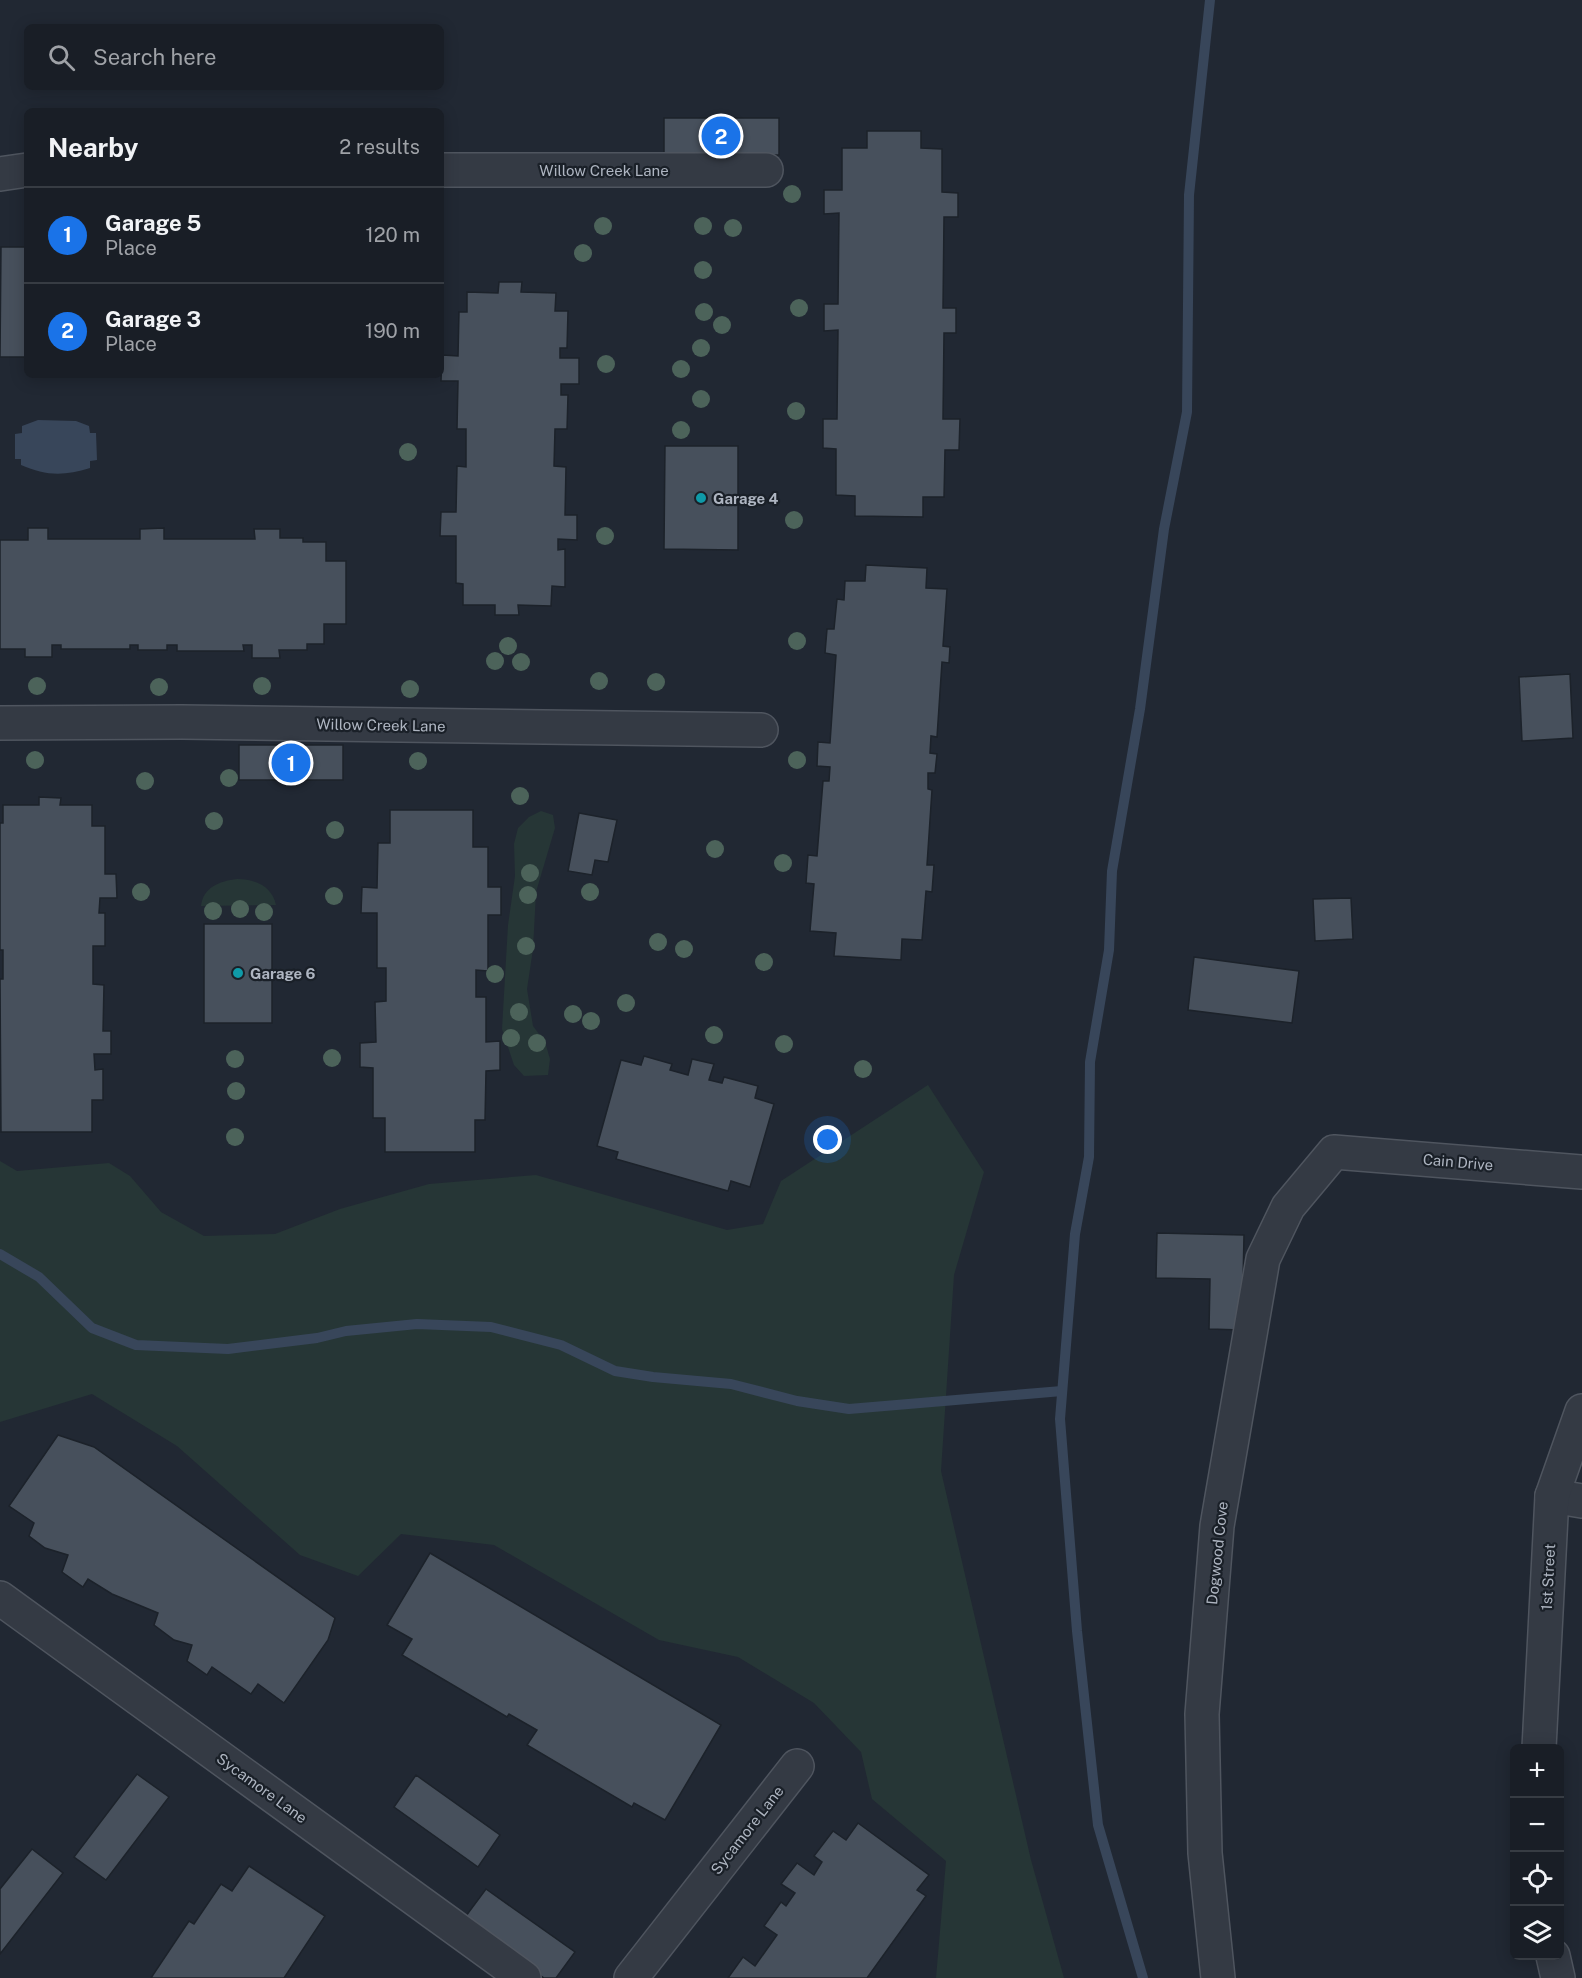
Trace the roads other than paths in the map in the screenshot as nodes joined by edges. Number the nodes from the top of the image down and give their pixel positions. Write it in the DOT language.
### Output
graph roads {
  1 [pos="24,170"];
  2 [pos="444,170"];
  3 [pos="766,170"];
  4 [pos="0,174"];
  5 [pos="0,723"];
  6 [pos="761,730"];
  7 [pos="1334,1152"];
  8 [pos="1582,1172"];
  9 [pos="1582,1411"];
  10 [pos="1567,1499"];
  11 [pos="0,1598"];
  12 [pos="1540,1744"];
  13 [pos="797,1766"];
  14 [pos="1554,1960"];
  15 [pos="524,1978"];
  16 [pos="631,1978"];
  17 [pos="1218,1978"];
  18 [pos="1558,1978"];
  1 -- 4 [label="street"];
  2 -- 3 [label="street, Willow Creek Lane"];
  5 -- 6 [label="street, Willow Creek Lane"];
  7 -- 8 [label="street, Cain Drive"];
  7 -- 17 [label="street, Dogwood Cove"];
  9 -- 10 [label="street, 1st Street"];
  10 -- 12 [label="street, 1st Street"];
  11 -- 15 [label="street, Sycamore Lane"];
  13 -- 16 [label="street, Sycamore Lane"];
  14 -- 18 [label="street"];
}
